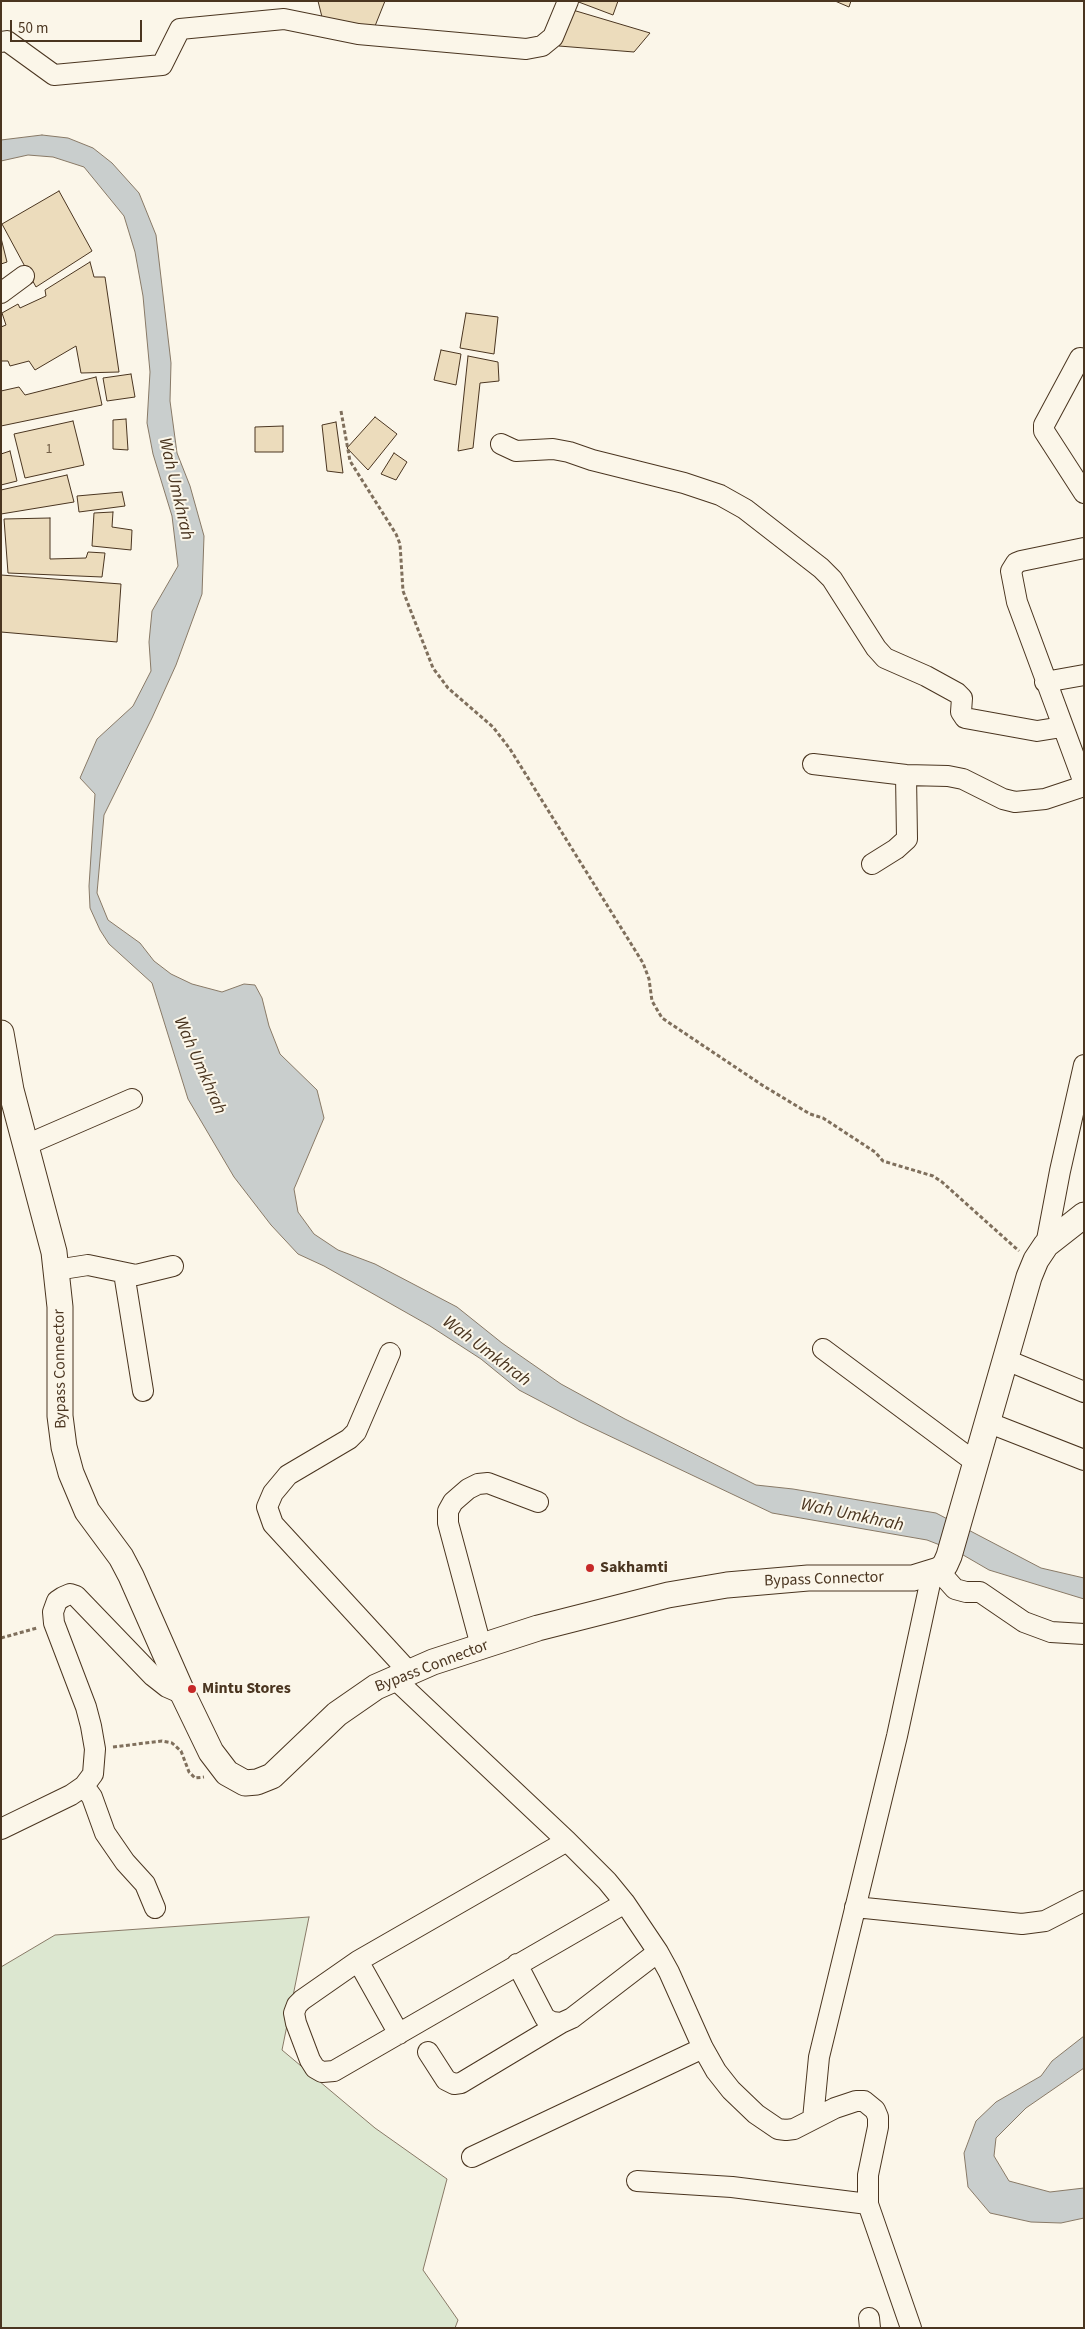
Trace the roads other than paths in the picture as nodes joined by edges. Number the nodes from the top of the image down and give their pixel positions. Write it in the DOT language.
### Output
graph roads {
  1 [pos="568,1"];
  2 [pos="1,42"];
  3 [pos="24,276"];
  4 [pos="1,293"];
  5 [pos="1080,358"];
  6 [pos="501,444"];
  7 [pos="1084,493"];
  8 [pos="1084,548"];
  9 [pos="1084,675"];
  10 [pos="1045,682"];
  11 [pos="1062,727"];
  12 [pos="813,764"];
  13 [pos="906,775"];
  14 [pos="1084,784"];
  15 [pos="872,864"];
  16 [pos="1,1033"];
  17 [pos="1084,1065"];
  18 [pos="6,1086"];
  19 [pos="132,1099"];
  20 [pos="26,1145"];
  21 [pos="1080,1223"];
  22 [pos="1040,1255"];
  23 [pos="173,1266"];
  24 [pos="56,1270"];
  25 [pos="124,1273"];
  26 [pos="823,1349"];
  27 [pos="390,1353"];
  28 [pos="1004,1360"];
  29 [pos="143,1391"];
  30 [pos="1084,1392"];
  31 [pos="987,1422"];
  32 [pos="1084,1460"];
  33 [pos="975,1462"];
  34 [pos="538,1502"];
  35 [pos="941,1566"];
  36 [pos="1084,1634"];
  37 [pos="481,1646"];
  38 [pos="402,1675"];
  39 [pos="183,1694"];
  40 [pos="84,1786"];
  41 [pos="1,1829"];
  42 [pos="567,1841"];
  43 [pos="1084,1901"];
  44 [pos="625,1903"];
  45 [pos="855,1906"];
  46 [pos="155,1908"];
  47 [pos="658,1952"];
  48 [pos="358,1961"];
  49 [pos="517,1964"];
  50 [pos="561,2023"];
  51 [pos="399,2034"];
  52 [pos="703,2048"];
  53 [pos="428,2052"];
  54 [pos="813,2119"];
  55 [pos="472,2157"];
  56 [pos="637,2181"];
  57 [pos="868,2204"];
  58 [pos="912,2328"];
  1 -- 2 [label="street"];
  3 -- 4 [label="street"];
  5 -- 7 [label="street"];
  6 -- 11 [label="street"];
  8 -- 10 [label="street"];
  9 -- 10 [label="street"];
  10 -- 11 [label="street"];
  11 -- 14 [label="street"];
  12 -- 13 [label="street"];
  13 -- 14 [label="street"];
  13 -- 15 [label="street"];
  16 -- 18 [label="main road, Bypass Connector"];
  17 -- 22 [label="street"];
  18 -- 20 [label="main road, Bypass Connector"];
  19 -- 20 [label="street"];
  20 -- 24 [label="main road, Bypass Connector"];
  21 -- 22 [label="main road"];
  22 -- 28 [label="main road"];
  23 -- 25 [label="street"];
  24 -- 25 [label="street"];
  24 -- 39 [label="main road, Bypass Connector"];
  25 -- 29 [label="street"];
  26 -- 33 [label="street"];
  27 -- 38 [label="street"];
  28 -- 30 [label="street"];
  28 -- 31 [label="main road"];
  31 -- 32 [label="street"];
  31 -- 33 [label="main road"];
  33 -- 35 [label="main road"];
  34 -- 37 [label="street"];
  35 -- 36 [label="street"];
  35 -- 37 [label="main road, Bypass Connector"];
  35 -- 45 [label="street"];
  37 -- 38 [label="main road, Bypass Connector"];
  38 -- 39 [label="main road, Bypass Connector"];
  38 -- 42 [label="street"];
  39 -- 40 [label="street"];
  40 -- 41 [label="street"];
  40 -- 46 [label="street"];
  42 -- 44 [label="street"];
  42 -- 48 [label="street"];
  43 -- 45 [label="street"];
  44 -- 47 [label="street"];
  44 -- 49 [label="street"];
  45 -- 54 [label="street"];
  47 -- 50 [label="street"];
  47 -- 52 [label="street"];
  48 -- 51 [label="street"];
  48 -- 51 [label="street"];
  49 -- 50 [label="street"];
  49 -- 51 [label="street"];
  50 -- 53 [label="street"];
  52 -- 54 [label="street"];
  52 -- 55 [label="street"];
  54 -- 57 [label="street"];
  56 -- 57 [label="street"];
  57 -- 58 [label="street"];
}
